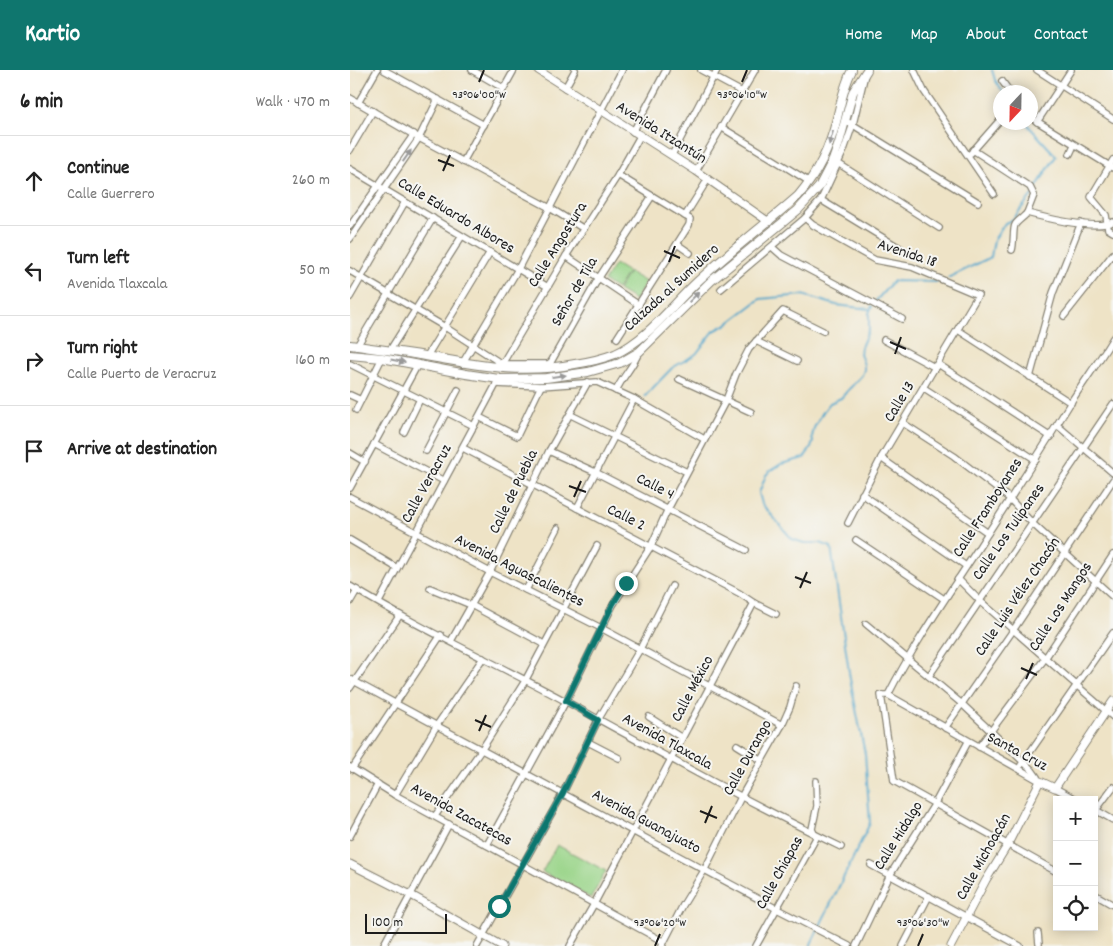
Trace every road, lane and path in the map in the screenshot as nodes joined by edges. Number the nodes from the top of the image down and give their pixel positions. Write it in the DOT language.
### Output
graph roads {
  1 [pos="377,70"];
  2 [pos="384,70"];
  3 [pos="472,70"];
  4 [pos="514,70"];
  5 [pos="538,70"];
  6 [pos="575,70"];
  7 [pos="622,70"];
  8 [pos="666,70"];
  9 [pos="700,70"];
  10 [pos="717,70"];
  11 [pos="755,70"];
  12 [pos="852,70"];
  13 [pos="914,70"];
  14 [pos="1037,70"];
  15 [pos="1071,70"];
  16 [pos="866,71"];
  17 [pos="713,76"];
  18 [pos="1002,81"];
  19 [pos="1005,85"];
  20 [pos="1062,85"];
  21 [pos="504,88"];
  22 [pos="565,88"];
  23 [pos="742,92"];
  24 [pos="350,98"];
  25 [pos="438,100"];
  26 [pos="358,103"];
  27 [pos="373,111"];
  28 [pos="601,111"];
  29 [pos="1113,119"];
  30 [pos="1038,121"];
  31 [pos="849,123"];
  32 [pos="1038,123"];
  33 [pos="484,125"];
  34 [pos="721,127"];
  35 [pos="993,128"];
  36 [pos="412,134"];
  37 [pos="636,134"];
  38 [pos="420,135"];
  39 [pos="1074,145"];
  40 [pos="350,150"];
  41 [pos="973,150"];
  42 [pos="1070,154"];
  43 [pos="672,155"];
  44 [pos="968,156"];
  45 [pos="1113,160"];
  46 [pos="463,162"];
  47 [pos="836,162"];
  48 [pos="1111,167"];
  49 [pos="350,168"];
  50 [pos="696,171"];
  51 [pos="618,175"];
  52 [pos="708,179"];
  53 [pos="810,182"];
  54 [pos="378,185"];
  55 [pos="384,189"];
  56 [pos="994,194"];
  57 [pos="652,196"];
  58 [pos="821,200"];
  59 [pos="405,202"];
  60 [pos="978,202"];
  61 [pos="550,208"];
  62 [pos="1027,213"];
  63 [pos="433,218"];
  64 [pos="688,218"];
  65 [pos="805,218"];
  66 [pos="769,222"];
  67 [pos="1081,223"];
  68 [pos="1110,223"];
  69 [pos="350,226"];
  70 [pos="940,228"];
  71 [pos="584,229"];
  72 [pos="1113,232"];
  73 [pos="462,236"];
  74 [pos="350,239"];
  75 [pos="677,244"];
  76 [pos="772,247"];
  77 [pos="900,248"];
  78 [pos="1012,250"];
  79 [pos="490,252"];
  80 [pos="690,253"];
  81 [pos="1113,254"];
  82 [pos="566,256"];
  83 [pos="518,269"];
  84 [pos="350,271"];
  85 [pos="361,277"];
  86 [pos="598,279"];
  87 [pos="548,287"];
  88 [pos="721,289"];
  89 [pos="388,294"];
  90 [pos="978,295"];
  91 [pos="350,296"];
  92 [pos="638,305"];
  93 [pos="416,311"];
  94 [pos="1064,316"];
  95 [pos="902,319"];
  96 [pos="445,328"];
  97 [pos="958,330"];
  98 [pos="823,331"];
  99 [pos="617,338"];
  100 [pos="1113,338"];
  101 [pos="884,340"];
  102 [pos="756,341"];
  103 [pos="472,345"];
  104 [pos="353,346"];
  105 [pos="1108,347"];
  106 [pos="390,350"];
  107 [pos="639,352"];
  108 [pos="1113,352"];
  109 [pos="350,355"];
  110 [pos="427,356"];
  111 [pos="382,358"];
  112 [pos="797,361"];
  113 [pos="350,364"];
  114 [pos="418,364"];
  115 [pos="462,364"];
  116 [pos="502,366"];
  117 [pos="937,366"];
  118 [pos="373,376"];
  119 [pos="1030,376"];
  120 [pos="678,379"];
  121 [pos="497,382"];
  122 [pos="588,382"];
  123 [pos="541,386"];
  124 [pos="924,388"];
  125 [pos="458,390"];
  126 [pos="402,391"];
  127 [pos="616,391"];
  128 [pos="350,395"];
  129 [pos="420,399"];
  130 [pos="634,399"];
  131 [pos="361,400"];
  132 [pos="726,400"];
  133 [pos="1071,403"];
  134 [pos="1113,404"];
  135 [pos="356,410"];
  136 [pos="446,412"];
  137 [pos="751,412"];
  138 [pos="571,415"];
  139 [pos="479,417"];
  140 [pos="903,423"];
  141 [pos="474,426"];
  142 [pos="1058,426"];
  143 [pos="404,432"];
  144 [pos="615,436"];
  145 [pos="1051,437"];
  146 [pos="704,439"];
  147 [pos="374,444"];
  148 [pos="462,448"];
  149 [pos="1083,448"];
  150 [pos="426,451"];
  151 [pos="549,451"];
  152 [pos="350,453"];
  153 [pos="882,458"];
  154 [pos="1036,460"];
  155 [pos="365,462"];
  156 [pos="595,472"];
  157 [pos="687,472"];
  158 [pos="1113,473"];
  159 [pos="1113,480"];
  160 [pos="444,482"];
  161 [pos="533,486"];
  162 [pos="350,488"];
  163 [pos="862,494"];
  164 [pos="350,497"];
  165 [pos="1009,498"];
  166 [pos="577,508"];
  167 [pos="668,509"];
  168 [pos="848,523"];
  169 [pos="1033,524"];
  170 [pos="558,528"];
  171 [pos="416,533"];
  172 [pos="988,533"];
  173 [pos="350,540"];
  174 [pos="856,540"];
  175 [pos="597,546"];
  176 [pos="651,546"];
  177 [pos="746,550"];
  178 [pos="1064,552"];
  179 [pos="1113,555"];
  180 [pos="966,566"];
  181 [pos="397,568"];
  182 [pos="490,572"];
  183 [pos="958,579"];
  184 [pos="1095,581"];
  185 [pos="350,586"];
  186 [pos="672,586"];
  187 [pos="430,588"];
  188 [pos="357,590"];
  189 [pos="526,590"];
  190 [pos="1113,597"];
  191 [pos="944,599"];
  192 [pos="979,600"];
  193 [pos="350,602"];
  194 [pos="379,602"];
  195 [pos="754,603"];
  196 [pos="471,605"];
  197 [pos="562,609"];
  198 [pos="776,614"];
  199 [pos="400,615"];
  200 [pos="866,624"];
  201 [pos="601,628"];
  202 [pos="1014,629"];
  203 [pos="1113,633"];
  204 [pos="441,635"];
  205 [pos="450,640"];
  206 [pos="544,644"];
  207 [pos="640,649"];
  208 [pos="1046,657"];
  209 [pos="483,658"];
  210 [pos="907,658"];
  211 [pos="929,676"];
  212 [pos="352,680"];
  213 [pos="525,681"];
  214 [pos="1077,685"];
  215 [pos="796,686"];
  216 [pos="710,687"];
  217 [pos="350,688"];
  218 [pos="888,695"];
  219 [pos="566,701"];
  220 [pos="1113,702"];
  221 [pos="396,703"];
  222 [pos="962,704"];
  223 [pos="1106,711"];
  224 [pos="649,717"];
  225 [pos="1113,717"];
  226 [pos="598,720"];
  227 [pos="437,725"];
  228 [pos="782,726"];
  229 [pos="945,728"];
  230 [pos="991,730"];
  231 [pos="682,738"];
  232 [pos="588,742"];
  233 [pos="968,742"];
  234 [pos="737,745"];
  235 [pos="979,747"];
  236 [pos="482,749"];
  237 [pos="619,758"];
  238 [pos="671,759"];
  239 [pos="761,760"];
  240 [pos="1023,761"];
  241 [pos="351,768"];
  242 [pos="1019,768"];
  243 [pos="526,774"];
  244 [pos="816,781"];
  245 [pos="1040,781"];
  246 [pos="378,784"];
  247 [pos="1113,787"];
  248 [pos="1055,788"];
  249 [pos="563,793"];
  250 [pos="395,795"];
  251 [pos="1070,796"];
  252 [pos="740,797"];
  253 [pos="934,805"];
  254 [pos="1098,806"];
  255 [pos="1098,812"];
  256 [pos="435,816"];
  257 [pos="1113,820"];
  258 [pos="449,824"];
  259 [pos="633,831"];
  260 [pos="814,834"];
  261 [pos="350,836"];
  262 [pos="487,845"];
  263 [pos="1007,846"];
  264 [pos="841,847"];
  265 [pos="350,864"];
  266 [pos="523,865"];
  267 [pos="871,865"];
  268 [pos="705,869"];
  269 [pos="1053,870"];
  270 [pos="890,875"];
  271 [pos="411,895"];
  272 [pos="929,896"];
  273 [pos="1098,896"];
  274 [pos="594,904"];
  275 [pos="1113,905"];
  276 [pos="776,909"];
  277 [pos="967,916"];
  278 [pos="1038,933"];
  279 [pos="483,936"];
  280 [pos="663,944"];
  281 [pos="1039,945"];
  282 [pos="382,946"];
  283 [pos="477,946"];
  284 [pos="502,946"];
  285 [pos="570,946"];
  286 [pos="756,946"];
  287 [pos="849,946"];
  288 [pos="856,946"];
  289 [pos="903,946"];
  290 [pos="952,946"];
  291 [pos="1020,946"];
  1 -- 26 [label="street"];
  2 -- 25 [label="street"];
  3 -- 21 [label="street"];
  4 -- 21 [label="street"];
  5 -- 22 [label="street, Avenida Itzantún"];
  6 -- 22 [label="street"];
  7 -- 28 [label="street"];
  8 -- 37 [label="street, Calle Angostura"];
  9 -- 17 [label="street"];
  10 -- 17 [label="street"];
  11 -- 23 [label="street"];
  12 -- 53 [label="main road, Calzada al Sumidero, one-way"];
  13 -- 44 [label="street"];
  14 -- 20 [label="street"];
  15 -- 20 [label="street"];
  16 -- 31 [label="street"];
  16 -- 31 [label="main road, Calzada al Sumidero"];
  17 -- 23 [label="street"];
  17 -- 43 [label="street"];
  18 -- 19 [label="street"];
  20 -- 29 [label="street"];
  20 -- 30 [label="street"];
  21 -- 33 [label="street"];
  22 -- 28 [label="street, Avenida Itzantún"];
  23 -- 34 [label="street"];
  24 -- 26 [label="street"];
  25 -- 33 [label="street"];
  25 -- 38 [label="street"];
  26 -- 27 [label="street"];
  27 -- 36 [label="street"];
  27 -- 40 [label="street"];
  28 -- 37 [label="street, Avenida Itzantún"];
  28 -- 61 [label="street"];
  31 -- 47 [label="main road, Calzada al Sumidero"];
  31 -- 60 [label="street"];
  32 -- 39 [label="street"];
  33 -- 46 [label="street"];
  34 -- 50 [label="street"];
  34 -- 53 [label="street"];
  35 -- 41 [label="street"];
  36 -- 38 [label="street"];
  36 -- 54 [label="street"];
  37 -- 43 [label="street, Avenida Itzantún"];
  37 -- 51 [label="street, Calle Angostura"];
  38 -- 46 [label="street"];
  55 -- 38 [label="street, one-way"];
  39 -- 42 [label="street"];
  39 -- 48 [label="street"];
  41 -- 44 [label="street"];
  41 -- 62 [label="street"];
  43 -- 50 [label="street, Avenida Itzantún"];
  44 -- 56 [label="street"];
  45 -- 48 [label="street"];
  46 -- 61 [label="street"];
  47 -- 58 [label="street"];
  47 -- 70 [label="street"];
  107 -- 47 [label="main road, Calzada al Sumidero, one-way"];
  48 -- 68 [label="street"];
  49 -- 54 [label="street, Calle Eduardo Albores"];
  50 -- 52 [label="street, Avenida Itzantún"];
  51 -- 57 [label="street"];
  51 -- 71 [label="street, Calle Angostura"];
  52 -- 64 [label="street"];
  52 -- 66 [label="street, Avenida Itzantún"];
  53 -- 66 [label="main road, Calzada al Sumidero"];
  54 -- 55 [label="street, Calle Eduardo Albores"];
  54 -- 69 [label="street"];
  55 -- 59 [label="street, Calle Eduardo Albores"];
  55 -- 74 [label="street"];
  57 -- 64 [label="street"];
  57 -- 86 [label="street, Señor de Tila"];
  58 -- 65 [label="street"];
  58 -- 77 [label="street"];
  59 -- 63 [label="street, Calle Eduardo Albores"];
  59 -- 85 [label="street"];
  61 -- 71 [label="street"];
  61 -- 83 [label="street"];
  62 -- 67 [label="street"];
  62 -- 78 [label="street"];
  63 -- 73 [label="street, Calle Eduardo Albores"];
  63 -- 89 [label="street"];
  64 -- 75 [label="street"];
  65 -- 76 [label="street"];
  65 -- 90 [label="street, Avenida 18"];
  66 -- 116 [label="main road, Calzada al Sumidero"];
  67 -- 68 [label="street"];
  67 -- 119 [label="street"];
  68 -- 72 [label="street"];
  71 -- 82 [label="street, Calle Angostura"];
  73 -- 79 [label="street, Calle Eduardo Albores"];
  73 -- 93 [label="street"];
  75 -- 80 [label="street"];
  75 -- 92 [label="street"];
  76 -- 88 [label="street"];
  76 -- 95 [label="street"];
  79 -- 83 [label="street, Calle Eduardo Albores"];
  79 -- 96 [label="street"];
  81 -- 94 [label="street"];
  82 -- 86 [label="street"];
  82 -- 87 [label="street, Calle Angostura"];
  83 -- 87 [label="street, Calle Eduardo Albores"];
  83 -- 103 [label="street"];
  84 -- 85 [label="street"];
  85 -- 89 [label="street"];
  85 -- 91 [label="street"];
  86 -- 92 [label="street"];
  86 -- 116 [label="street, Señor de Tila"];
  87 -- 116 [label="street, Calle Angostura"];
  89 -- 93 [label="street"];
  89 -- 104 [label="street"];
  90 -- 97 [label="street, Calle 13"];
  92 -- 99 [label="street"];
  93 -- 96 [label="street"];
  93 -- 106 [label="street"];
  96 -- 103 [label="street"];
  96 -- 110 [label="street"];
  97 -- 117 [label="street, Calle 13"];
  97 -- 119 [label="street"];
  98 -- 102 [label="street"];
  100 -- 105 [label="street, Calle Framboyanes"];
  101 -- 117 [label="street"];
  102 -- 112 [label="street"];
  102 -- 132 [label="street"];
  103 -- 115 [label="street"];
  103 -- 116 [label="street"];
  104 -- 106 [label="main road, Calzada al Sumidero"];
  105 -- 108 [label="street"];
  105 -- 133 [label="street, Calle Framboyanes"];
  106 -- 110 [label="main road, Calzada al Sumidero"];
  121 -- 107 [label="main road, Calzada al Sumidero, one-way"];
  107 -- 127 [label="street"];
  109 -- 111 [label="main road, Calzada al Sumidero"];
  110 -- 115 [label="main road, Calzada al Sumidero"];
  111 -- 114 [label="main road, Calzada al Sumidero, one-way"];
  111 -- 118 [label="street"];
  113 -- 118 [label="street"];
  114 -- 121 [label="main road, Calzada al Sumidero"];
  114 -- 126 [label="street"];
  115 -- 116 [label="main road, Calzada al Sumidero"];
  117 -- 124 [label="street, Calle 13"];
  117 -- 145 [label="street"];
  118 -- 126 [label="street"];
  118 -- 131 [label="street"];
  119 -- 133 [label="street"];
  120 -- 132 [label="street"];
  121 -- 123 [label="street"];
  121 -- 139 [label="street, Calle Veracruz"];
  122 -- 123 [label="street"];
  122 -- 127 [label="street"];
  122 -- 138 [label="street, Calle de Puebla"];
  123 -- 139 [label="street"];
  124 -- 140 [label="street, Calle 13"];
  124 -- 154 [label="street"];
  125 -- 136 [label="street"];
  126 -- 129 [label="street"];
  126 -- 147 [label="street"];
  127 -- 130 [label="street"];
  128 -- 131 [label="street"];
  129 -- 136 [label="street"];
  129 -- 143 [label="street"];
  130 -- 144 [label="street"];
  130 -- 146 [label="street"];
  131 -- 135 [label="street"];
  132 -- 137 [label="street"];
  132 -- 146 [label="street"];
  133 -- 142 [label="street, Calle Framboyanes"];
  134 -- 149 [label="street, Calle Los Tulipanes"];
  136 -- 141 [label="street"];
  136 -- 150 [label="street"];
  138 -- 144 [label="street"];
  138 -- 151 [label="street, Calle de Puebla"];
  139 -- 141 [label="street, Calle Veracruz"];
  140 -- 153 [label="street, Calle 13"];
  140 -- 165 [label="street"];
  141 -- 148 [label="street, Calle Veracruz"];
  142 -- 145 [label="street, Calle Framboyanes"];
  142 -- 149 [label="street"];
  144 -- 156 [label="street"];
  144 -- 157 [label="street"];
  145 -- 154 [label="street, Calle Framboyanes"];
  146 -- 157 [label="street"];
  147 -- 155 [label="street"];
  147 -- 160 [label="street"];
  148 -- 160 [label="street, Calle Veracruz"];
  148 -- 161 [label="street, Calle 2"];
  149 -- 158 [label="street"];
  149 -- 169 [label="street, Calle Los Tulipanes"];
  151 -- 156 [label="street, Calle 4"];
  151 -- 161 [label="street, Calle de Puebla"];
  152 -- 155 [label="street"];
  153 -- 163 [label="street, Calle 13"];
  153 -- 172 [label="street"];
  154 -- 165 [label="street, Calle Framboyanes"];
  155 -- 162 [label="street"];
  156 -- 166 [label="street"];
  156 -- 167 [label="street, Calle 4"];
  157 -- 167 [label="street"];
  159 -- 178 [label="street, Calle Luis Vélez Chacón"];
  160 -- 171 [label="street, Calle Veracruz"];
  161 -- 166 [label="street, Calle 2"];
  161 -- 182 [label="street, Calle de Puebla"];
  163 -- 168 [label="street, Calle 13"];
  163 -- 180 [label="street"];
  164 -- 171 [label="street, Avenida Aguascalientes"];
  165 -- 169 [label="street"];
  165 -- 172 [label="street, Calle Framboyanes"];
  166 -- 176 [label="street, Calle 2"];
  167 -- 176 [label="street"];
  167 -- 177 [label="street, Calle 4"];
  169 -- 178 [label="street"];
  169 -- 192 [label="street, Calle Los Tulipanes"];
  170 -- 189 [label="street"];
  171 -- 181 [label="street, Calle Veracruz"];
  171 -- 182 [label="street, Avenida Aguascalientes"];
  172 -- 180 [label="street, Calle Framboyanes"];
  173 -- 181 [label="street"];
  174 -- 191 [label="street"];
  175 -- 197 [label="street"];
  176 -- 195 [label="street, Calle 2"];
  176 -- 201 [label="street"];
  178 -- 184 [label="street"];
  178 -- 202 [label="street, Calle Luis Vélez Chacón"];
  179 -- 184 [label="street, Calle Los Mangos"];
  180 -- 183 [label="street, Calle Framboyanes"];
  181 -- 194 [label="street, Calle Veracruz"];
  182 -- 189 [label="street, Avenida Aguascalientes"];
  182 -- 196 [label="street, Calle de Puebla"];
  183 -- 191 [label="street, Calle Framboyanes"];
  183 -- 192 [label="street"];
  184 -- 190 [label="street"];
  184 -- 208 [label="street, Calle Los Mangos"];
  185 -- 188 [label="street, Avenida Tlaxcala"];
  186 -- 207 [label="street"];
  187 -- 196 [label="street"];
  188 -- 193 [label="street"];
  188 -- 194 [label="street, Avenida Tlaxcala"];
  189 -- 197 [label="street, Avenida Aguascalientes"];
  191 -- 210 [label="street, Calle Framboyanes"];
  192 -- 202 [label="street"];
  192 -- 211 [label="street, Calle Los Tulipanes"];
  194 -- 199 [label="street, Avenida Tlaxcala"];
  195 -- 198 [label="street, Calle 2"];
  195 -- 216 [label="street, Calle México"];
  196 -- 205 [label="street, Calle de Puebla"];
  196 -- 206 [label="street"];
  197 -- 201 [label="street, Avenida Aguascalientes"];
  197 -- 206 [label="street"];
  199 -- 204 [label="street, Avenida Tlaxcala"];
  199 -- 212 [label="street"];
  200 -- 210 [label="street"];
  201 -- 207 [label="street, Avenida Aguascalientes"];
  201 -- 219 [label="street"];
  202 -- 208 [label="street"];
  202 -- 222 [label="street, Calle Luis Vélez Chacón"];
  203 -- 214 [label="street"];
  204 -- 205 [label="street, Avenida Tlaxcala"];
  204 -- 221 [label="street"];
  205 -- 209 [label="street, Avenida Tlaxcala"];
  206 -- 213 [label="street"];
  207 -- 216 [label="street, Avenida Aguascalientes"];
  207 -- 226 [label="street"];
  208 -- 214 [label="street"];
  208 -- 230 [label="street, Calle Los Mangos"];
  209 -- 213 [label="street, Avenida Tlaxcala"];
  209 -- 227 [label="street"];
  210 -- 211 [label="street"];
  210 -- 218 [label="street, Calle Framboyanes"];
  211 -- 222 [label="street"];
  212 -- 217 [label="street"];
  212 -- 221 [label="street, Avenida Guanajuato"];
  213 -- 219 [label="street, Avenida Tlaxcala"];
  213 -- 236 [label="street"];
  214 -- 223 [label="street"];
  214 -- 240 [label="street"];
  215 -- 228 [label="street, Calle Durango"];
  216 -- 228 [label="street, Avenida Aguascalientes"];
  216 -- 231 [label="street, Calle México"];
  218 -- 229 [label="street, Santa Cruz"];
  218 -- 253 [label="street"];
  219 -- 226 [label="street, Avenida Tlaxcala"];
  219 -- 243 [label="street"];
  220 -- 223 [label="street"];
  221 -- 227 [label="street, Avenida Guanajuato"];
  221 -- 241 [label="street"];
  222 -- 229 [label="street, Calle Luis Vélez Chacón"];
  222 -- 230 [label="street"];
  223 -- 225 [label="street"];
  223 -- 248 [label="street"];
  224 -- 231 [label="street"];
  226 -- 232 [label="street"];
  226 -- 238 [label="street, Avenida Tlaxcala"];
  227 -- 236 [label="street, Avenida Guanajuato"];
  227 -- 250 [label="street"];
  228 -- 239 [label="street, Calle Durango"];
  229 -- 233 [label="street, Santa Cruz"];
  230 -- 235 [label="street, Calle Los Mangos"];
  230 -- 240 [label="street"];
  231 -- 238 [label="street, Calle México"];
  232 -- 237 [label="street"];
  232 -- 249 [label="street"];
  233 -- 235 [label="street, Santa Cruz"];
  233 -- 253 [label="street, Calle Hidalgo"];
  234 -- 239 [label="street"];
  235 -- 242 [label="street, Santa Cruz"];
  236 -- 243 [label="street, Avenida Guanajuato"];
  236 -- 256 [label="street"];
  238 -- 252 [label="street, Avenida Tlaxcala"];
  238 -- 259 [label="street, Calle México"];
  239 -- 252 [label="street, Calle Durango"];
  240 -- 242 [label="street"];
  240 -- 245 [label="street"];
  241 -- 246 [label="street, Avenida Zacatecas"];
  242 -- 245 [label="street, Santa Cruz"];
  243 -- 249 [label="street, Avenida Guanajuato"];
  243 -- 262 [label="street"];
  244 -- 260 [label="street, Calle Chiapas"];
  245 -- 248 [label="street, Santa Cruz"];
  245 -- 263 [label="street, Calle Michoacán"];
  246 -- 250 [label="street, Avenida Zacatecas"];
  246 -- 261 [label="street"];
  247 -- 254 [label="street"];
  248 -- 251 [label="street, Santa Cruz"];
  249 -- 259 [label="street, Avenida Guanajuato"];
  249 -- 266 [label="street"];
  250 -- 256 [label="street, Avenida Zacatecas"];
  252 -- 260 [label="street, Avenida Tlaxcala"];
  252 -- 268 [label="street, Calle Durango"];
  253 -- 263 [label="street"];
  253 -- 270 [label="street, Calle Hidalgo"];
  255 -- 257 [label="street"];
  256 -- 258 [label="street, Avenida Zacatecas"];
  258 -- 262 [label="street, Avenida Zacatecas"];
  258 -- 271 [label="street"];
  259 -- 268 [label="street, Avenida Guanajuato"];
  259 -- 274 [label="street, Calle México"];
  260 -- 264 [label="street, Avenida Tlaxcala"];
  260 -- 276 [label="street, Calle Chiapas"];
  262 -- 266 [label="street, Avenida Zacatecas"];
  263 -- 269 [label="street"];
  263 -- 277 [label="street, Calle Michoacán"];
  265 -- 271 [label="street"];
  266 -- 274 [label="street, Avenida Zacatecas"];
  266 -- 279 [label="street"];
  267 -- 270 [label="street"];
  268 -- 276 [label="street, Avenida Guanajuato"];
  268 -- 280 [label="street, Calle Durango"];
  270 -- 272 [label="street"];
  270 -- 288 [label="street, Calle Hidalgo"];
  271 -- 279 [label="street"];
  271 -- 282 [label="street"];
  272 -- 277 [label="street"];
  272 -- 289 [label="street"];
  273 -- 275 [label="street"];
  274 -- 280 [label="street, Avenida Zacatecas"];
  274 -- 285 [label="street, Calle México"];
  276 -- 286 [label="street, Calle Chiapas"];
  276 -- 287 [label="street, Avenida Guanajuato"];
  277 -- 290 [label="street, Calle Michoacán"];
  277 -- 291 [label="street"];
  278 -- 281 [label="street"];
  279 -- 283 [label="street"];
  279 -- 284 [label="street"];
}
